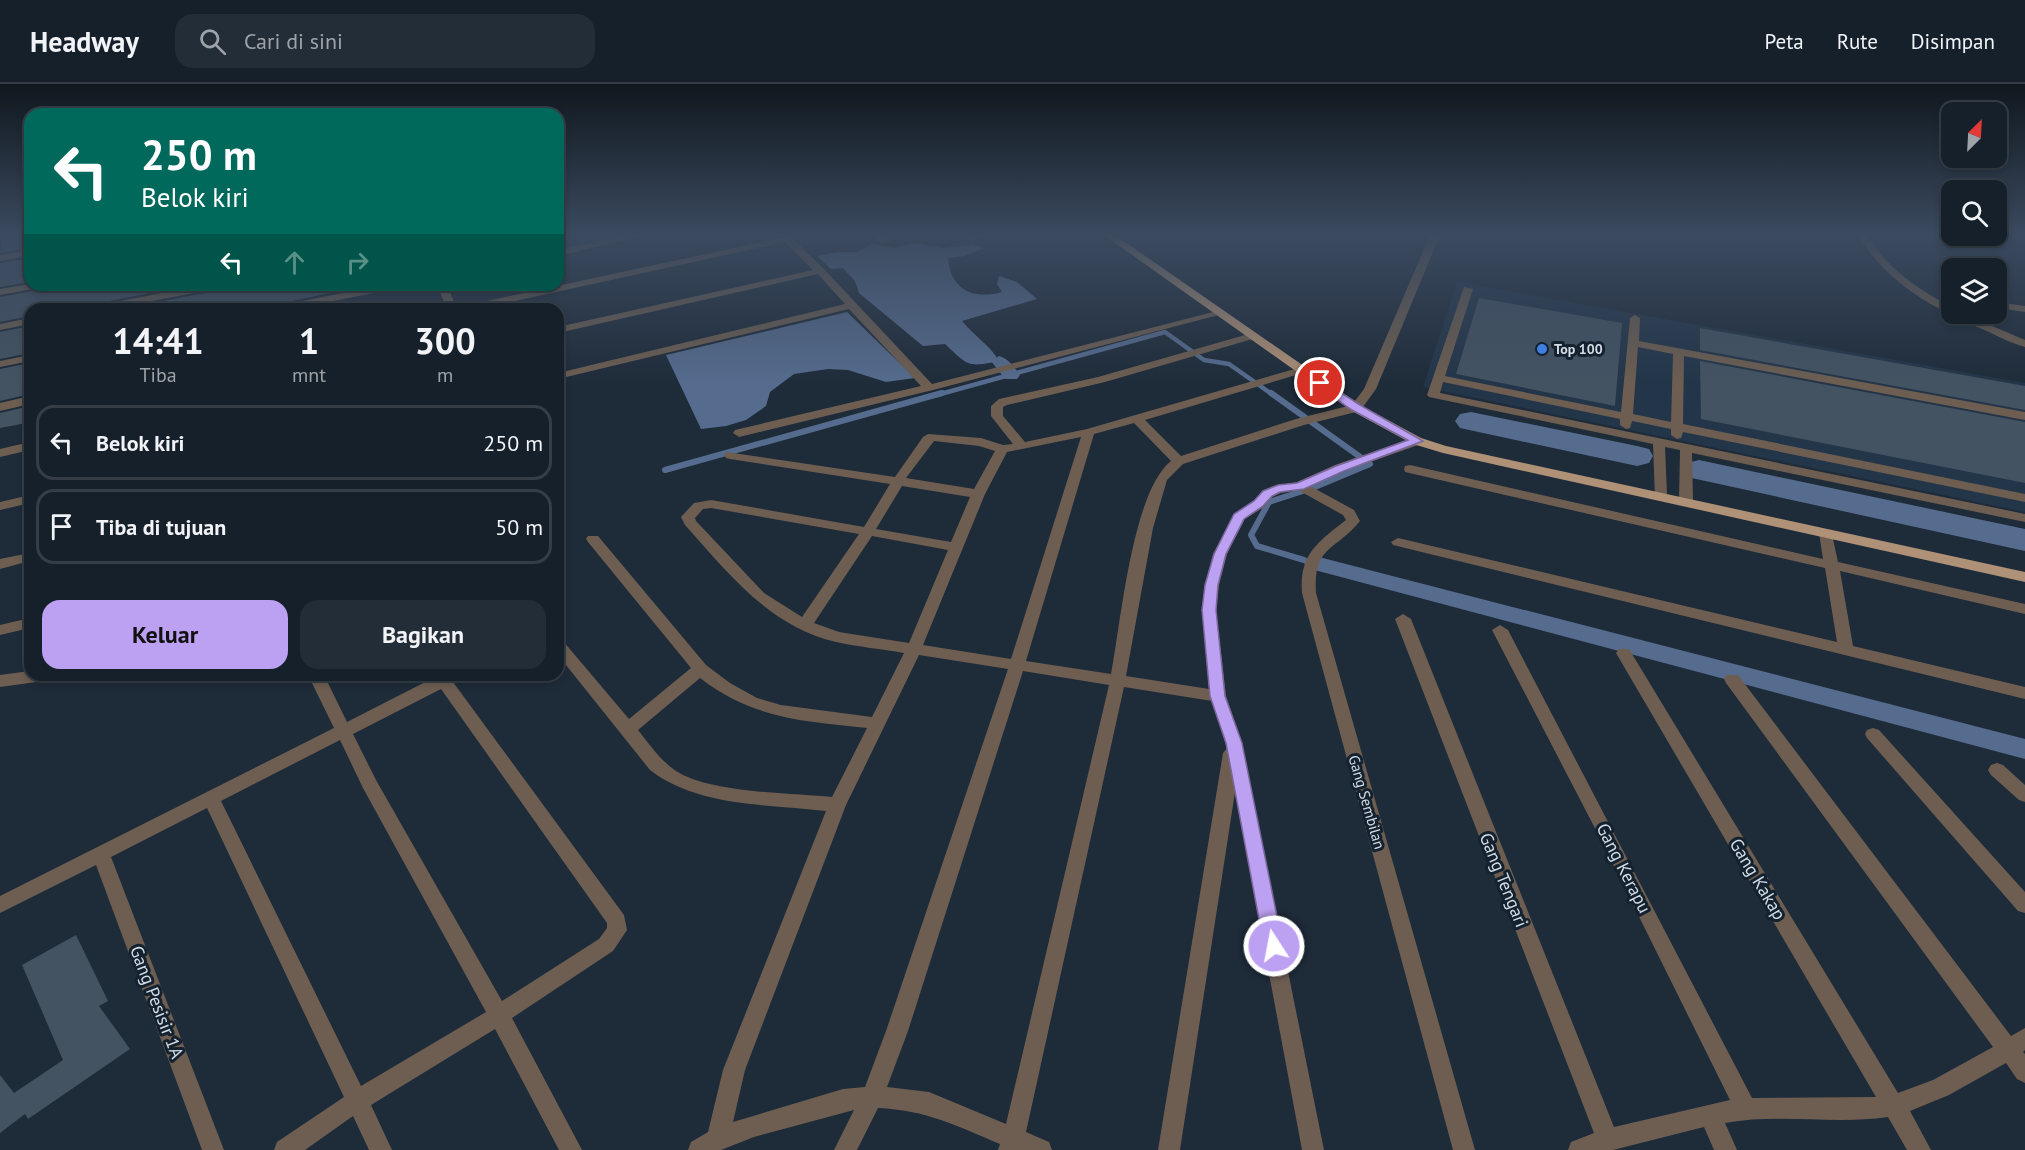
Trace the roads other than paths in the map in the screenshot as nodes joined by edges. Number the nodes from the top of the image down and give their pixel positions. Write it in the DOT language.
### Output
graph roads {
  1 [pos="762,285"];
  2 [pos="832,285"];
  3 [pos="1180,285"];
  4 [pos="1414,285"];
  5 [pos="1906,285"];
  6 [pos="24,288"];
  7 [pos="1468,289"];
  8 [pos="188,291"];
  9 [pos="369,291"];
  10 [pos="548,291"];
  11 [pos="0,292"];
  12 [pos="125,303"];
  13 [pos="308,303"];
  14 [pos="492,303"];
  15 [pos="852,305"];
  16 [pos="1941,306"];
  17 [pos="2007,306"];
  18 [pos="2025,309"];
  19 [pos="1221,313"];
  20 [pos="1635,318"];
  21 [pos="24,322"];
  22 [pos="1979,324"];
  23 [pos="0,327"];
  24 [pos="564,329"];
  25 [pos="1252,336"];
  26 [pos="1633,343"];
  27 [pos="2025,344"];
  28 [pos="1679,351"];
  29 [pos="24,359"];
  30 [pos="0,364"];
  31 [pos="1302,370"];
  32 [pos="564,375"];
  33 [pos="1438,378"];
  34 [pos="929,388"];
  35 [pos="24,401"];
  36 [pos="0,407"];
  37 [pos="1356,408"];
  38 [pos="2025,416"];
  39 [pos="1627,417"];
  40 [pos="1136,418"];
  41 [pos="1677,427"];
  42 [pos="1089,432"];
  43 [pos="739,433"];
  44 [pos="1625,435"];
  45 [pos="1417,441"];
  46 [pos="1659,442"];
  47 [pos="24,447"];
  48 [pos="1022,447"];
  49 [pos="1681,447"];
  50 [pos="1002,448"];
  51 [pos="0,453"];
  52 [pos="730,455"];
  53 [pos="1179,461"];
  54 [pos="1410,470"];
  55 [pos="898,481"];
  56 [pos="1306,489"];
  57 [pos="978,494"];
  58 [pos="1660,495"];
  59 [pos="2025,498"];
  60 [pos="24,500"];
  61 [pos="1686,501"];
  62 [pos="0,506"];
  63 [pos="2025,518"];
  64 [pos="867,533"];
  65 [pos="1826,533"];
  66 [pos="593,539"];
  67 [pos="1398,542"];
  68 [pos="957,547"];
  69 [pos="24,558"];
  70 [pos="0,564"];
  71 [pos="1832,565"];
  72 [pos="2025,577"];
  73 [pos="2025,609"];
  74 [pos="1403,619"];
  75 [pos="24,624"];
  76 [pos="805,626"];
  77 [pos="0,630"];
  78 [pos="1500,630"];
  79 [pos="1846,650"];
  80 [pos="913,651"];
  81 [pos="564,652"];
  82 [pos="1624,653"];
  83 [pos="1017,666"];
  84 [pos="700,669"];
  85 [pos="24,678"];
  86 [pos="1732,679"];
  87 [pos="0,681"];
  88 [pos="319,681"];
  89 [pos="443,681"];
  90 [pos="451,681"];
  91 [pos="1117,682"];
  92 [pos="2025,693"];
  93 [pos="1218,696"];
  94 [pos="876,723"];
  95 [pos="628,729"];
  96 [pos="343,730"];
  97 [pos="1874,734"];
  98 [pos="1234,743"];
  99 [pos="1997,770"];
  100 [pos="2025,795"];
  101 [pos="211,798"];
  102 [pos="837,805"];
  103 [pos="101,854"];
  104 [pos="0,905"];
  105 [pos="2025,905"];
  106 [pos="499,1015"];
  107 [pos="2017,1044"];
  108 [pos="2025,1072"];
  109 [pos="872,1097"];
  110 [pos="358,1100"];
  111 [pos="1892,1106"];
  112 [pos="1746,1109"];
  113 [pos="1710,1115"];
  114 [pos="1608,1140"];
  115 [pos="709,1145"];
  116 [pos="1011,1145"];
  117 [pos="213,1150"];
  118 [pos="285,1150"];
  119 [pos="381,1150"];
  120 [pos="571,1150"];
  121 [pos="844,1150"];
  122 [pos="1041,1150"];
  123 [pos="1169,1150"];
  124 [pos="1313,1150"];
  125 [pos="1464,1150"];
  126 [pos="1581,1150"];
  127 [pos="1726,1150"];
  128 [pos="1920,1150"];
  1 -- 24 [label="street"];
  2 -- 15 [label="street"];
  3 -- 19 [label="main road"];
  4 -- 37 [label="street"];
  5 -- 16 [label="street"];
  6 -- 11 [label="street"];
  7 -- 33 [label="street"];
  8 -- 12 [label="street"];
  9 -- 13 [label="street"];
  10 -- 14 [label="street"];
  15 -- 32 [label="street"];
  15 -- 34 [label="street"];
  17 -- 18 [label="street"];
  19 -- 25 [label="main road"];
  19 -- 34 [label="street"];
  20 -- 26 [label="street"];
  21 -- 23 [label="street"];
  22 -- 27 [label="street"];
  25 -- 31 [label="main road"];
  25 -- 48 [label="street"];
  26 -- 28 [label="street"];
  26 -- 39 [label="street"];
  28 -- 38 [label="street"];
  28 -- 41 [label="street"];
  29 -- 30 [label="street"];
  31 -- 37 [label="main road"];
  31 -- 40 [label="street"];
  33 -- 39 [label="street"];
  33 -- 44 [label="street"];
  34 -- 43 [label="street"];
  35 -- 36 [label="street"];
  37 -- 45 [label="main road"];
  37 -- 53 [label="street"];
  39 -- 41 [label="street"];
  39 -- 44 [label="street"];
  40 -- 42 [label="street"];
  40 -- 53 [label="street"];
  41 -- 49 [label="street"];
  41 -- 59 [label="street"];
  42 -- 48 [label="street"];
  42 -- 83 [label="street"];
  44 -- 46 [label="street"];
  45 -- 56 [label="street"];
  45 -- 58 [label="main road"];
  46 -- 49 [label="street"];
  46 -- 58 [label="street"];
  47 -- 51 [label="street"];
  48 -- 50 [label="street"];
  49 -- 61 [label="street"];
  49 -- 63 [label="street"];
  50 -- 55 [label="street"];
  50 -- 57 [label="street"];
  52 -- 55 [label="street"];
  53 -- 91 [label="street"];
  54 -- 71 [label="street"];
  55 -- 57 [label="street"];
  55 -- 64 [label="street"];
  56 -- 93 [label="street"];
  56 -- 125 [label="street, Gang Sembilan"];
  57 -- 68 [label="street"];
  58 -- 61 [label="main road"];
  60 -- 62 [label="street"];
  61 -- 65 [label="main road"];
  64 -- 68 [label="street"];
  64 -- 76 [label="street"];
  64 -- 76 [label="street"];
  65 -- 71 [label="street"];
  65 -- 72 [label="main road"];
  66 -- 84 [label="street"];
  67 -- 79 [label="street"];
  68 -- 80 [label="street"];
  69 -- 70 [label="street"];
  71 -- 73 [label="street"];
  71 -- 79 [label="street"];
  74 -- 114 [label="street, Gang Tengari"];
  75 -- 77 [label="street"];
  76 -- 80 [label="street"];
  78 -- 112 [label="street, Gang Kerapu"];
  79 -- 92 [label="street"];
  80 -- 83 [label="street"];
  80 -- 94 [label="street"];
  81 -- 95 [label="street"];
  82 -- 111 [label="street, Gang Kakap"];
  83 -- 91 [label="street"];
  83 -- 109 [label="street"];
  84 -- 94 [label="street"];
  84 -- 95 [label="street"];
  85 -- 87 [label="street"];
  86 -- 107 [label="street"];
  88 -- 96 [label="street"];
  89 -- 96 [label="street"];
  90 -- 106 [label="street"];
  91 -- 93 [label="street"];
  91 -- 116 [label="street"];
  93 -- 98 [label="street"];
  94 -- 102 [label="street"];
  95 -- 102 [label="street"];
  96 -- 101 [label="street"];
  96 -- 106 [label="street"];
  97 -- 105 [label="street"];
  98 -- 123 [label="street"];
  98 -- 124 [label="street"];
  99 -- 100 [label="street"];
  101 -- 103 [label="street"];
  101 -- 110 [label="street"];
  102 -- 115 [label="street"];
  103 -- 104 [label="street"];
  103 -- 117 [label="street, Gang Pesisir 1A"];
  106 -- 110 [label="street"];
  106 -- 120 [label="street"];
  107 -- 108 [label="street"];
  107 -- 111 [label="street"];
  109 -- 115 [label="street"];
  109 -- 116 [label="street"];
  109 -- 121 [label="street"];
  110 -- 118 [label="street"];
  110 -- 119 [label="street"];
  111 -- 112 [label="street"];
  111 -- 128 [label="street, Gang Kakap"];
  112 -- 113 [label="street"];
  113 -- 114 [label="street"];
  113 -- 127 [label="street"];
  114 -- 126 [label="street"];
  116 -- 122 [label="street"];
}
